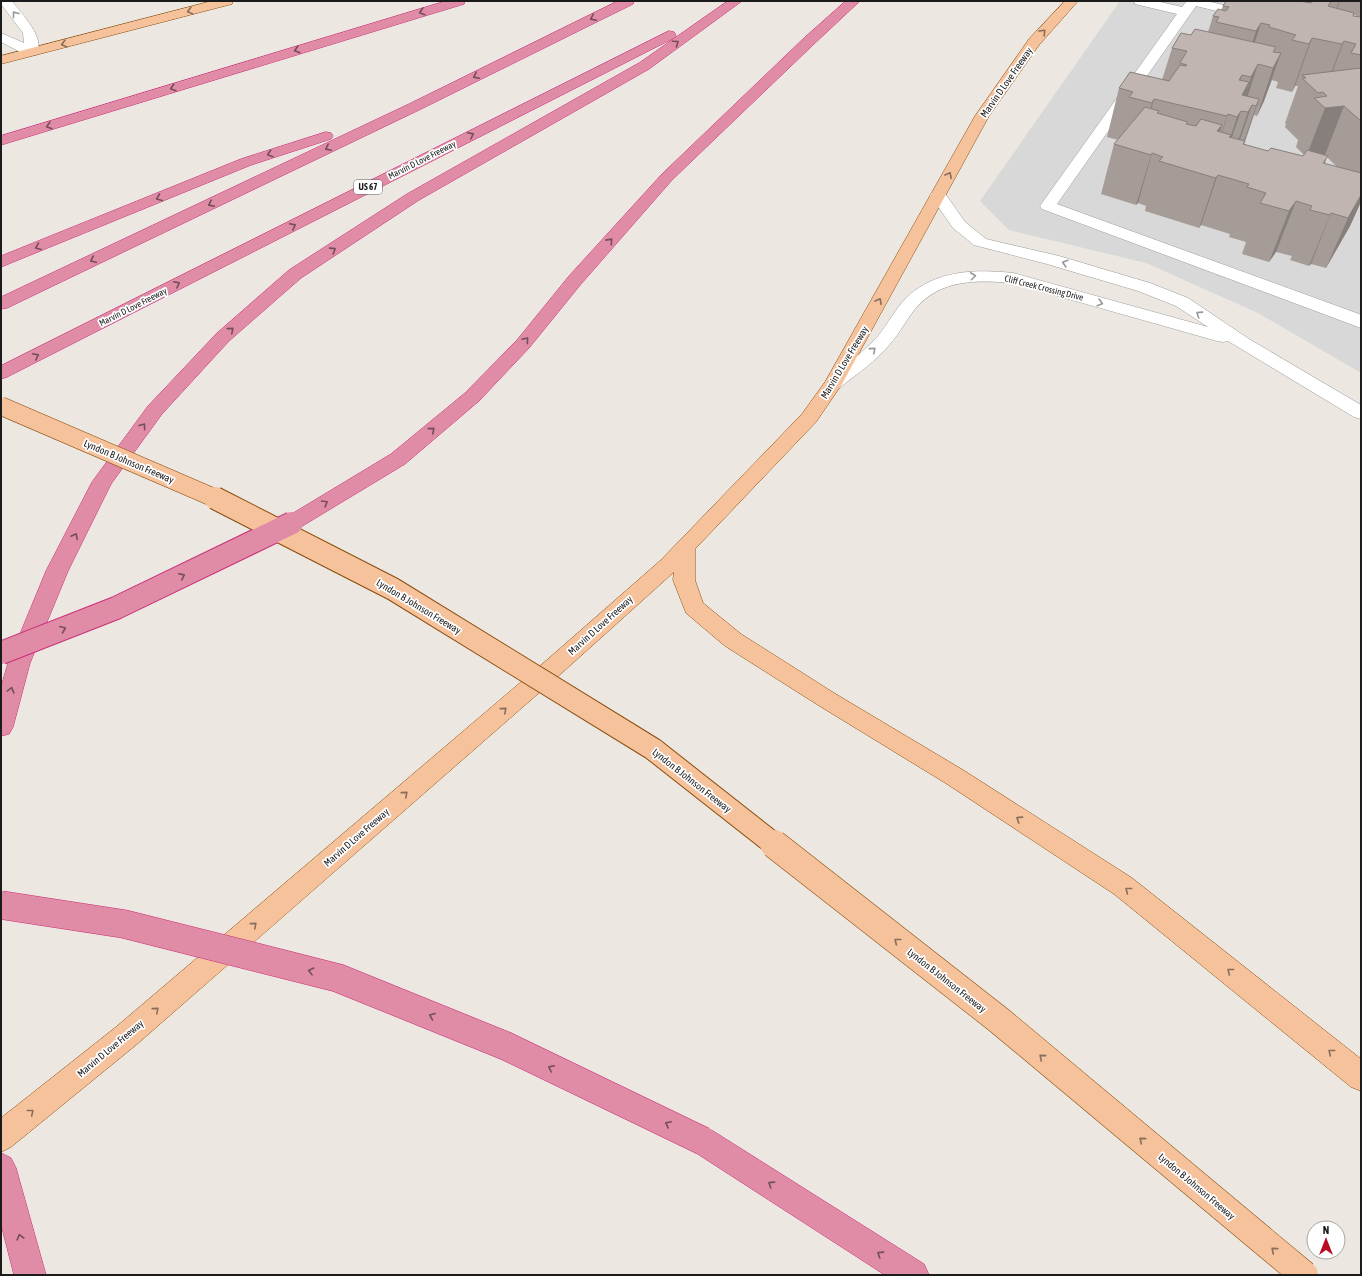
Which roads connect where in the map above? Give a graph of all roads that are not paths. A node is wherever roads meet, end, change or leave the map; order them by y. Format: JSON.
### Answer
{"nodes":[{"id":1,"x":5,"y":1,"type":"edge"},
{"id":2,"x":227,"y":1,"type":"edge"},
{"id":3,"x":459,"y":1,"type":"edge"},
{"id":4,"x":628,"y":1,"type":"edge"},
{"id":5,"x":736,"y":1,"type":"edge"},
{"id":6,"x":854,"y":1,"type":"edge"},
{"id":7,"x":1072,"y":1,"type":"edge"},
{"id":8,"x":1140,"y":1,"type":"edge"},
{"id":9,"x":1190,"y":5,"type":"edge"},
{"id":10,"x":1261,"y":18,"type":"edge"},
{"id":11,"x":1,"y":37,"type":"edge"},
{"id":12,"x":31,"y":52,"type":"junction"},
{"id":13,"x":1,"y":60,"type":"edge"},
{"id":14,"x":414,"y":107,"type":"junction"},
{"id":15,"x":1,"y":141,"type":"edge"},
{"id":16,"x":938,"y":195,"type":"junction"},
{"id":17,"x":1,"y":262,"type":"edge"},
{"id":18,"x":1,"y":304,"type":"edge"},
{"id":19,"x":1361,"y":323,"type":"edge"},
{"id":20,"x":1243,"y":343,"type":"junction"},
{"id":21,"x":1,"y":373,"type":"edge"},
{"id":22,"x":833,"y":384,"type":"junction"},
{"id":23,"x":1,"y":406,"type":"edge"},
{"id":24,"x":1361,"y":413,"type":"edge"},
{"id":25,"x":685,"y":547,"type":"junction"},
{"id":26,"x":1,"y":654,"type":"edge"},
{"id":27,"x":1,"y":727,"type":"edge"},
{"id":28,"x":1,"y":905,"type":"edge"},
{"id":29,"x":1361,"y":1077,"type":"edge"},
{"id":30,"x":1,"y":1137,"type":"edge"},
{"id":31,"x":1,"y":1168,"type":"edge"},
{"id":32,"x":30,"y":1275,"type":"edge"},
{"id":33,"x":913,"y":1275,"type":"edge"},
{"id":34,"x":1304,"y":1275,"type":"edge"}],
"edges":[{"from":12,"to":1,"type":"street","one_way":true},
{"from":2,"to":12,"type":"main road","one_way":true},
{"from":3,"to":15,"type":"highway","one_way":true},
{"from":4,"to":14,"type":"highway","one_way":true},
{"from":21,"to":5,"type":"highway","name":"Marvin D Love Freeway","number":"US 67","one_way":true},
{"from":27,"to":5,"type":"highway","one_way":true},
{"from":26,"to":6,"type":"highway","one_way":true,"bridge":true},
{"from":16,"to":7,"type":"main road","name":"Marvin D Love Freeway","one_way":true},
{"from":8,"to":9,"type":"street"},
{"from":9,"to":10,"type":"street"},
{"from":9,"to":19,"type":"street"},
{"from":11,"to":12,"type":"street"},
{"from":12,"to":13,"type":"main road"},
{"from":14,"to":17,"type":"highway","one_way":true},
{"from":14,"to":18,"type":"highway","one_way":true},
{"from":20,"to":16,"type":"street","name":"Cliff Creek Crossing Drive","one_way":true},
{"from":22,"to":16,"type":"main road","name":"Marvin D Love Freeway","one_way":true},
{"from":22,"to":20,"type":"street","name":"Cliff Creek Crossing Drive","one_way":true},
{"from":20,"to":24,"type":"street","name":"Cliff Creek Crossing Drive"},
{"from":22,"to":25,"type":"main road","name":"Marvin D Love Freeway"},
{"from":34,"to":23,"type":"main road","name":"Lyndon B Johnson Freeway","one_way":true,"bridge":true},
{"from":29,"to":25,"type":"main road","one_way":true},
{"from":30,"to":25,"type":"main road","name":"Marvin D Love Freeway","one_way":true},
{"from":33,"to":28,"type":"highway","one_way":true,"bridge":true},
{"from":32,"to":31,"type":"highway","one_way":true}]}
